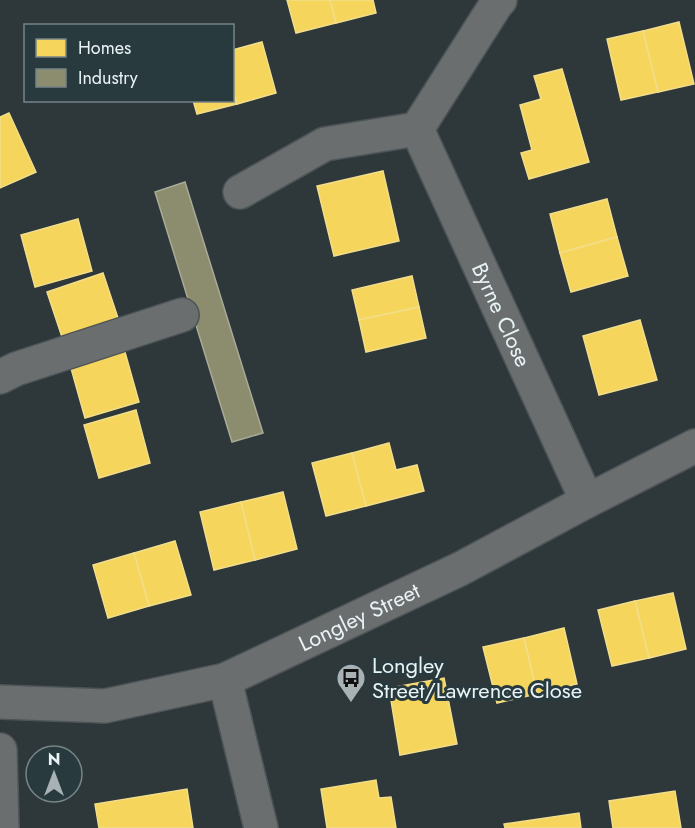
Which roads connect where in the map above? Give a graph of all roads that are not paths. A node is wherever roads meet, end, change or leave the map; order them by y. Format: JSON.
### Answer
{"nodes":[{"id":1,"x":500,"y":0,"type":"edge"},
{"id":2,"x":417,"y":129,"type":"junction"},
{"id":3,"x":240,"y":192,"type":"dead end"},
{"id":4,"x":182,"y":315,"type":"dead end"},
{"id":5,"x":0,"y":377,"type":"edge"},
{"id":6,"x":695,"y":447,"type":"edge"},
{"id":7,"x":587,"y":501,"type":"junction"},
{"id":8,"x":225,"y":680,"type":"junction"},
{"id":9,"x":0,"y":702,"type":"edge"},
{"id":10,"x":0,"y":750,"type":"edge"},
{"id":11,"x":2,"y":828,"type":"edge"},
{"id":12,"x":261,"y":828,"type":"edge"}],
"edges":[{"from":1,"to":2,"type":"street"},
{"from":2,"to":3,"type":"street"},
{"from":2,"to":7,"type":"street","name":"Byrne Close"},
{"from":4,"to":5,"type":"street"},
{"from":6,"to":7,"type":"street","name":"Longley Street"},
{"from":7,"to":8,"type":"street","name":"Longley Street"},
{"from":8,"to":9,"type":"street","name":"Longley Street"},
{"from":8,"to":12,"type":"street"},
{"from":10,"to":11,"type":"street"}]}
